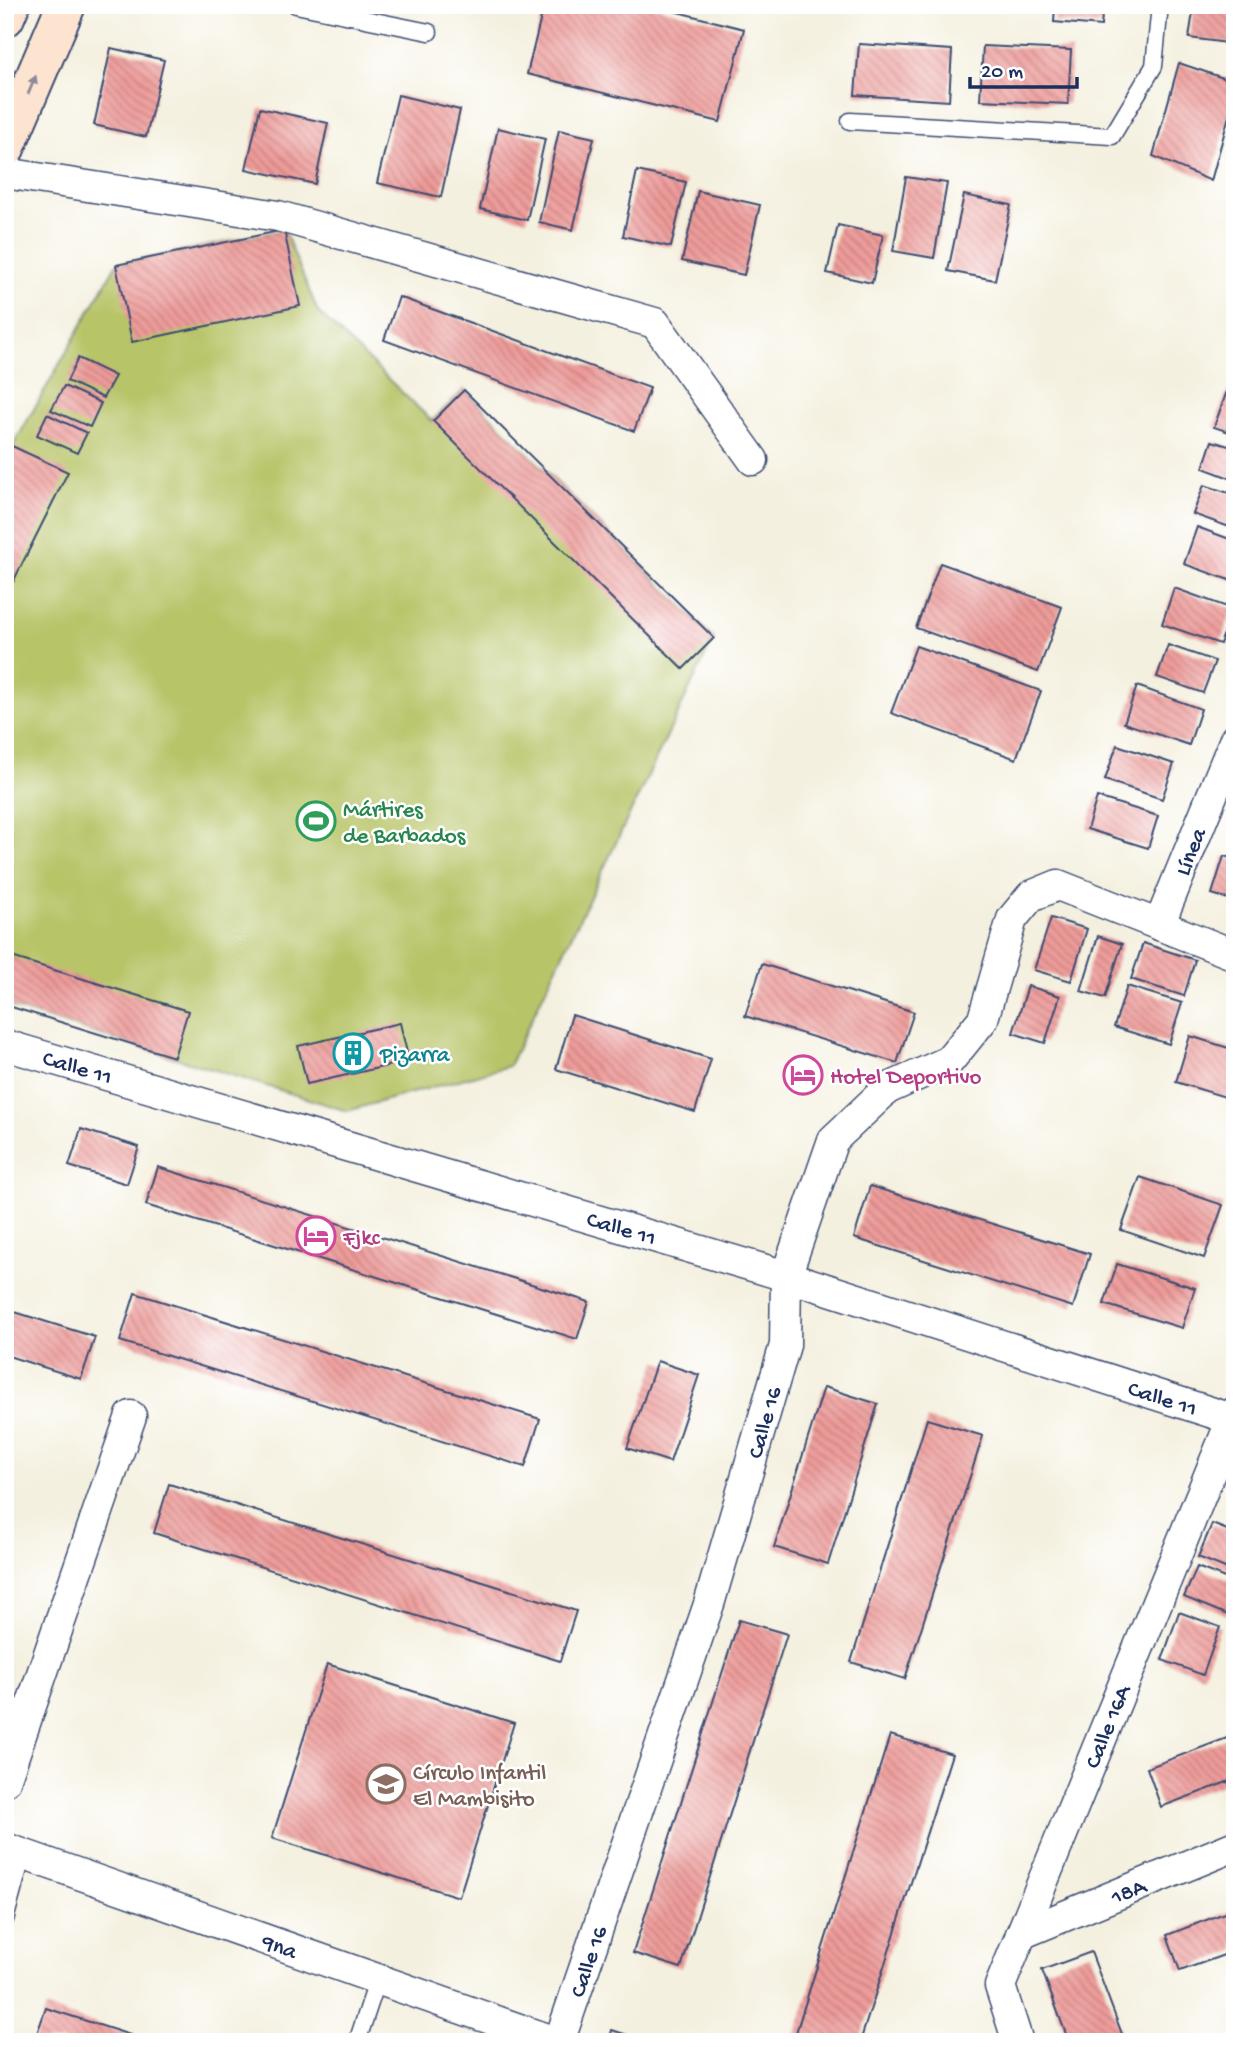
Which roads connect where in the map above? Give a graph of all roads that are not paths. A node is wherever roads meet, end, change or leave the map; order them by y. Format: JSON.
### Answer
{"nodes":[{"id":1,"x":10,"y":5,"type":"edge"},
{"id":2,"x":66,"y":5,"type":"edge"},
{"id":3,"x":296,"y":5,"type":"edge"},
{"id":4,"x":1160,"y":5,"type":"edge"},
{"id":5,"x":5,"y":17,"type":"edge"},
{"id":6,"x":429,"y":32,"type":"dead end"},
{"id":7,"x":850,"y":121,"type":"dead end"},
{"id":8,"x":5,"y":148,"type":"edge"},
{"id":9,"x":5,"y":173,"type":"edge"},
{"id":10,"x":753,"y":460,"type":"dead end"},
{"id":11,"x":1235,"y":738,"type":"edge"},
{"id":12,"x":1159,"y":925,"type":"junction"},
{"id":13,"x":1235,"y":955,"type":"edge"},
{"id":14,"x":5,"y":1045,"type":"edge"},
{"id":15,"x":786,"y":1276,"type":"junction"},
{"id":16,"x":131,"y":1416,"type":"dead end"},
{"id":17,"x":1234,"y":1417,"type":"edge"},
{"id":18,"x":5,"y":1781,"type":"edge"},
{"id":19,"x":1235,"y":1846,"type":"edge"},
{"id":20,"x":14,"y":1851,"type":"edge"},
{"id":21,"x":5,"y":1920,"type":"edge"},
{"id":22,"x":1021,"y":1934,"type":"junction"},
{"id":23,"x":378,"y":1979,"type":"junction"},
{"id":24,"x":357,"y":2042,"type":"edge"},
{"id":25,"x":557,"y":2042,"type":"edge"},
{"id":26,"x":1018,"y":2042,"type":"edge"}],
"edges":[{"from":1,"to":5,"type":"main road"},
{"from":8,"to":2,"type":"main road","one_way":true},
{"from":3,"to":6,"type":"lane"},
{"from":4,"to":7,"type":"lane"},
{"from":9,"to":10,"type":"street"},
{"from":11,"to":12,"type":"street","name":"Línea"},
{"from":12,"to":13,"type":"street"},
{"from":12,"to":15,"type":"street","name":"Calle 16"},
{"from":14,"to":15,"type":"street","name":"Calle 11"},
{"from":15,"to":17,"type":"street","name":"Calle 11"},
{"from":15,"to":25,"type":"street","name":"Calle 16"},
{"from":16,"to":18,"type":"street"},
{"from":17,"to":22,"type":"street","name":"Calle 16A"},
{"from":19,"to":22,"type":"street","name":"18A"},
{"from":20,"to":21,"type":"lane"},
{"from":20,"to":23,"type":"street","name":"9na"},
{"from":22,"to":26,"type":"street","name":"Calle 16A"},
{"from":23,"to":24,"type":"lane"},
{"from":23,"to":25,"type":"street","name":"9na"}]}
